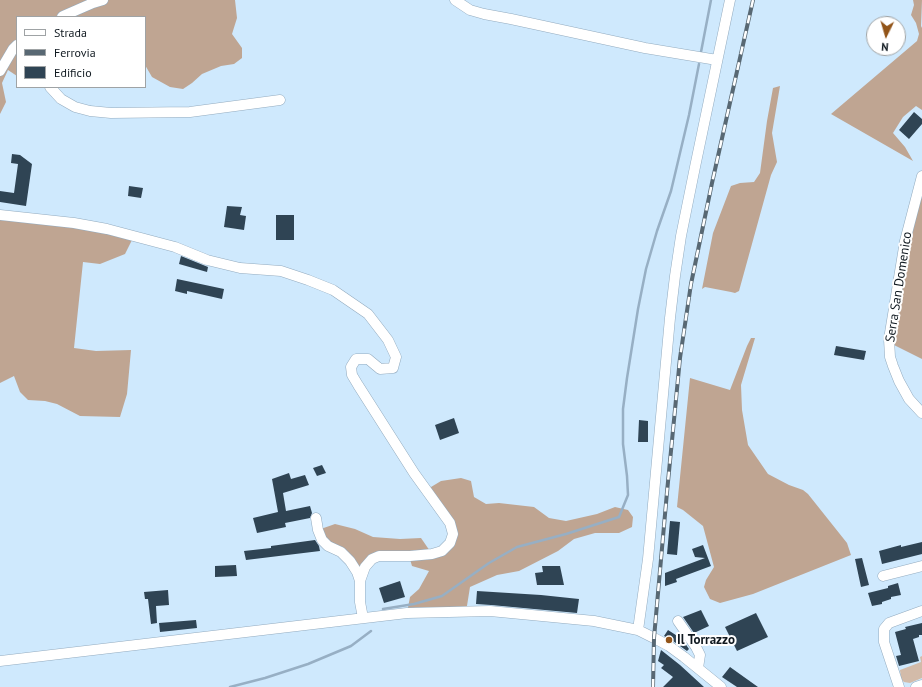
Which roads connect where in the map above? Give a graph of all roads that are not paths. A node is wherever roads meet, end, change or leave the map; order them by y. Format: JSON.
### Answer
{"nodes":[{"id":1,"x":103,"y":0,"type":"edge"},
{"id":2,"x":455,"y":0,"type":"edge"},
{"id":3,"x":730,"y":0,"type":"edge"},
{"id":4,"x":64,"y":16,"type":"edge"},
{"id":5,"x":16,"y":46,"type":"edge"},
{"id":6,"x":717,"y":60,"type":"junction"},
{"id":7,"x":0,"y":71,"type":"edge"},
{"id":8,"x":51,"y":88,"type":"edge"},
{"id":9,"x":280,"y":100,"type":"dead end"},
{"id":10,"x":922,"y":176,"type":"edge"},
{"id":11,"x":0,"y":215,"type":"edge"},
{"id":12,"x":922,"y":413,"type":"edge"},
{"id":13,"x":316,"y":518,"type":"dead end"},
{"id":14,"x":922,"y":566,"type":"edge"},
{"id":15,"x":883,"y":576,"type":"dead end"},
{"id":16,"x":360,"y":581,"type":"junction"},
{"id":17,"x":922,"y":611,"type":"edge"},
{"id":18,"x":363,"y":618,"type":"junction"},
{"id":19,"x":678,"y":621,"type":"dead end"},
{"id":20,"x":638,"y":630,"type":"junction"},
{"id":21,"x":0,"y":660,"type":"edge"},
{"id":22,"x":698,"y":668,"type":"junction"},
{"id":23,"x":922,"y":685,"type":"edge"},
{"id":24,"x":722,"y":687,"type":"edge"},
{"id":25,"x":899,"y":687,"type":"edge"},
{"id":26,"x":916,"y":687,"type":"edge"}],
"edges":[{"from":1,"to":4,"type":"street"},
{"from":2,"to":6,"type":"street"},
{"from":3,"to":6,"type":"street"},
{"from":5,"to":7,"type":"street"},
{"from":6,"to":20,"type":"street"},
{"from":8,"to":9,"type":"street"},
{"from":10,"to":12,"type":"street","name":"Serra San Domenico"},
{"from":11,"to":16,"type":"street"},
{"from":13,"to":16,"type":"street"},
{"from":14,"to":15,"type":"street"},
{"from":16,"to":18,"type":"street"},
{"from":17,"to":25,"type":"street"},
{"from":18,"to":20,"type":"street"},
{"from":18,"to":21,"type":"street"},
{"from":19,"to":22,"type":"street"},
{"from":20,"to":22,"type":"street"},
{"from":22,"to":24,"type":"street"},
{"from":23,"to":26,"type":"street"}]}
